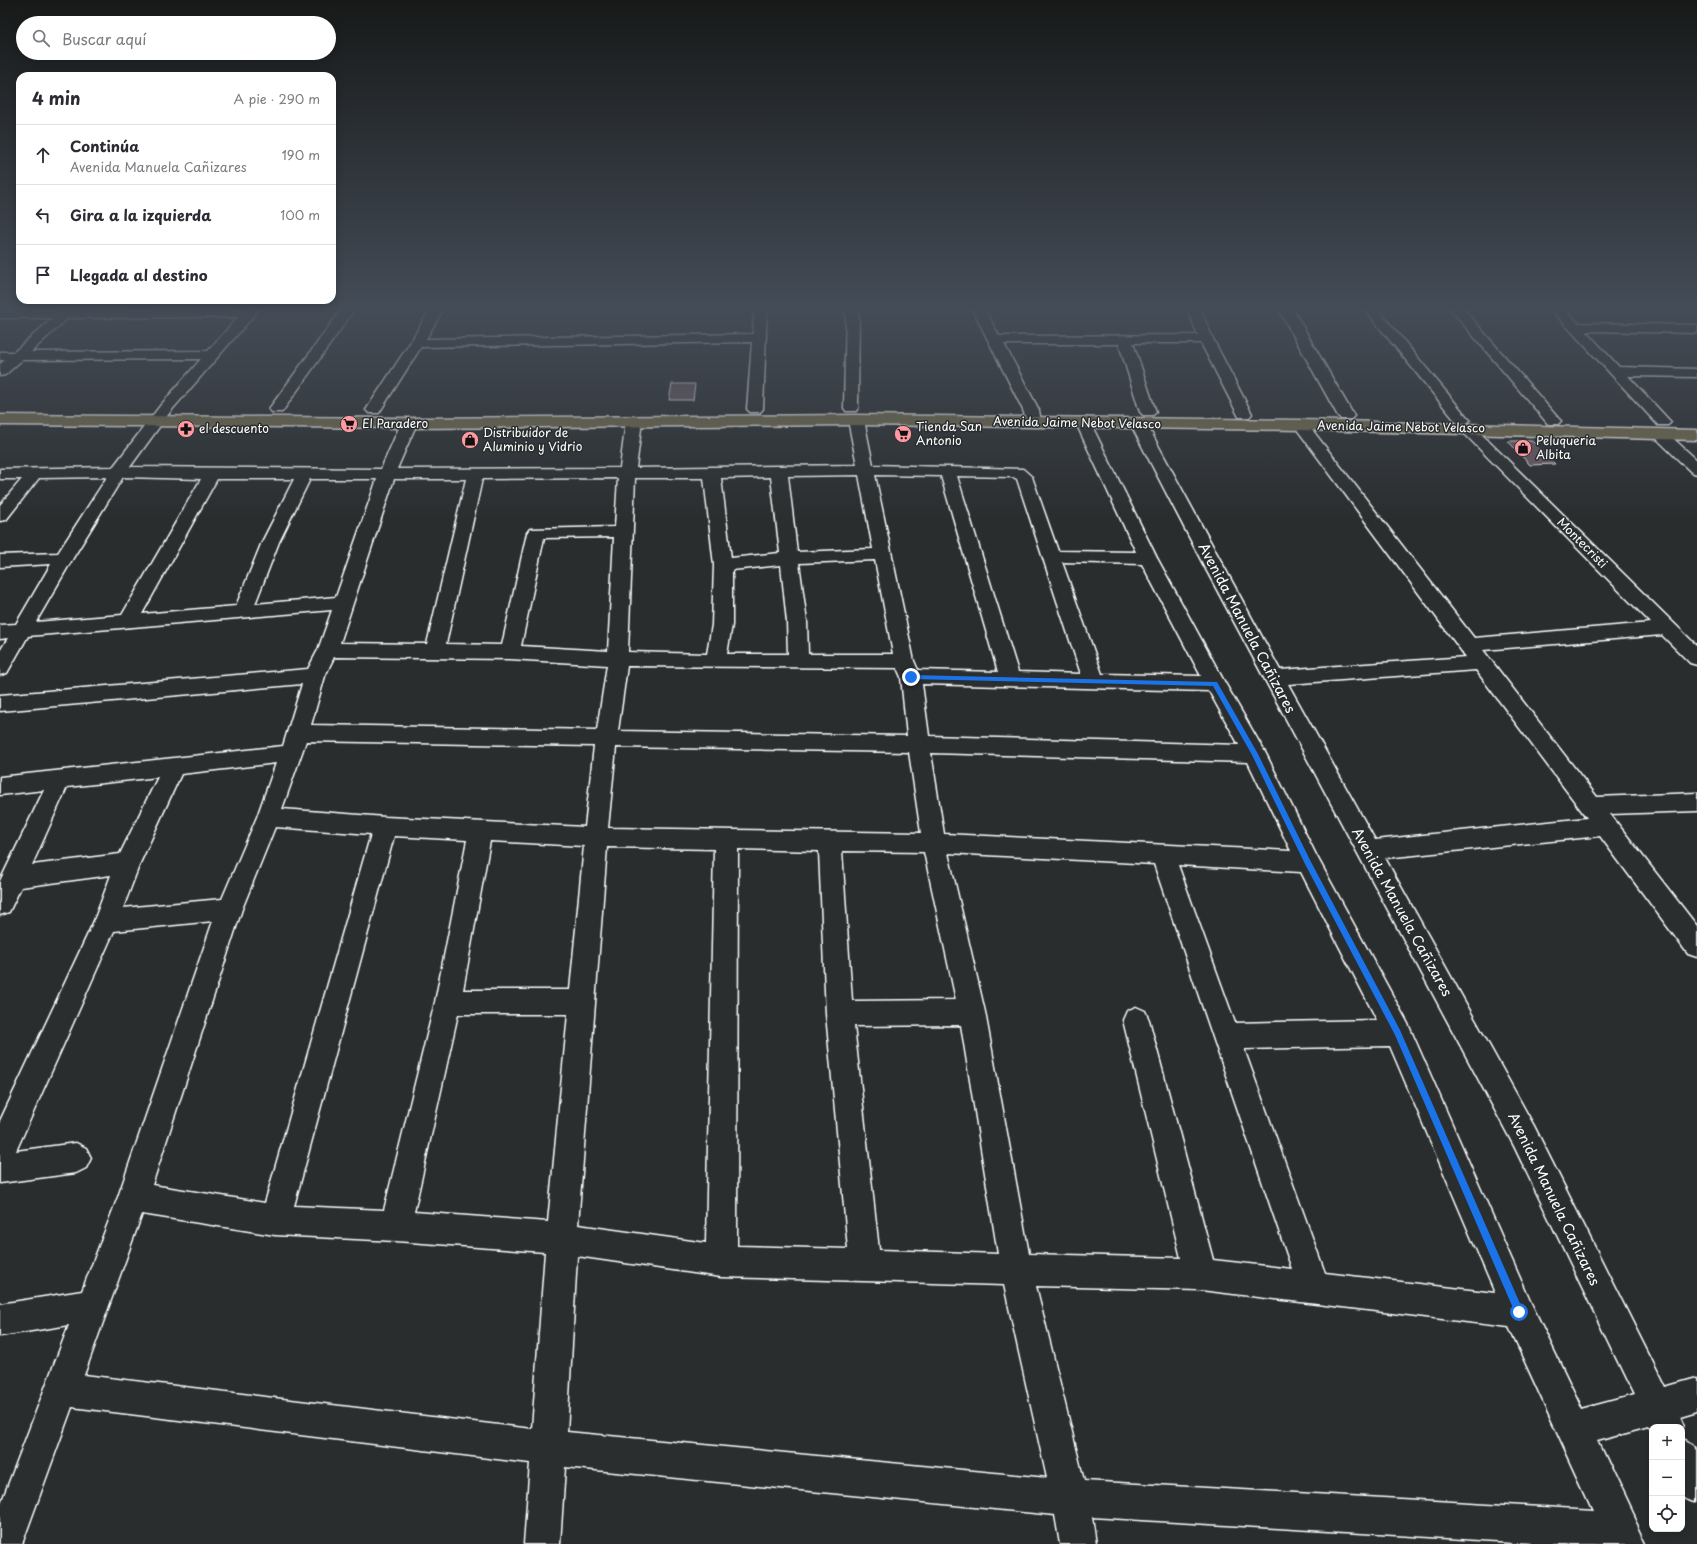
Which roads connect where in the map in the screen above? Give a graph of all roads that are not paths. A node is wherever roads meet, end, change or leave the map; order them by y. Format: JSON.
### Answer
{"nodes":[{"id":1,"x":192,"y":378,"type":"edge"},
{"id":2,"x":299,"y":378,"type":"edge"},
{"id":3,"x":395,"y":378,"type":"edge"},
{"id":4,"x":756,"y":378,"type":"edge"},
{"id":5,"x":853,"y":378,"type":"edge"},
{"id":6,"x":1013,"y":378,"type":"edge"},
{"id":7,"x":1127,"y":378,"type":"edge"},
{"id":8,"x":1226,"y":378,"type":"edge"},
{"id":9,"x":1325,"y":378,"type":"edge"},
{"id":10,"x":1427,"y":378,"type":"edge"},
{"id":11,"x":1517,"y":378,"type":"edge"},
{"id":12,"x":1623,"y":378,"type":"edge"},
{"id":13,"x":0,"y":409,"type":"edge"},
{"id":14,"x":277,"y":409,"type":"junction"},
{"id":15,"x":755,"y":409,"type":"junction"},
{"id":16,"x":374,"y":410,"type":"junction"},
{"id":17,"x":854,"y":414,"type":"junction"},
{"id":18,"x":1244,"y":414,"type":"junction"},
{"id":19,"x":161,"y":415,"type":"junction"},
{"id":20,"x":1032,"y":416,"type":"junction"},
{"id":21,"x":1346,"y":416,"type":"junction"},
{"id":22,"x":1130,"y":418,"type":"junction"},
{"id":23,"x":0,"y":420,"type":"edge"},
{"id":24,"x":1554,"y":420,"type":"junction"},
{"id":25,"x":634,"y":421,"type":"junction"},
{"id":26,"x":409,"y":423,"type":"junction"},
{"id":27,"x":1084,"y":423,"type":"junction"},
{"id":28,"x":1697,"y":423,"type":"edge"},
{"id":29,"x":1464,"y":424,"type":"junction"},
{"id":30,"x":1301,"y":425,"type":"junction"},
{"id":31,"x":1662,"y":428,"type":"junction"},
{"id":32,"x":1697,"y":435,"type":"edge"},
{"id":33,"x":1697,"y":469,"type":"edge"},
{"id":34,"x":867,"y":470,"type":"junction"},
{"id":35,"x":118,"y":472,"type":"junction"},
{"id":36,"x":779,"y":472,"type":"junction"},
{"id":37,"x":948,"y":472,"type":"junction"},
{"id":38,"x":35,"y":473,"type":"junction"},
{"id":39,"x":627,"y":473,"type":"junction"},
{"id":40,"x":712,"y":473,"type":"junction"},
{"id":41,"x":0,"y":474,"type":"edge"},
{"id":42,"x":212,"y":474,"type":"junction"},
{"id":43,"x":305,"y":474,"type":"junction"},
{"id":44,"x":387,"y":474,"type":"junction"},
{"id":45,"x":475,"y":474,"type":"junction"},
{"id":46,"x":0,"y":516,"type":"edge"},
{"id":47,"x":623,"y":532,"type":"junction"},
{"id":48,"x":883,"y":554,"type":"junction"},
{"id":49,"x":1050,"y":556,"type":"junction"},
{"id":50,"x":64,"y":558,"type":"junction"},
{"id":51,"x":790,"y":558,"type":"junction"},
{"id":52,"x":1148,"y":558,"type":"junction"},
{"id":53,"x":0,"y":561,"type":"edge"},
{"id":54,"x":723,"y":565,"type":"junction"},
{"id":55,"x":344,"y":603,"type":"junction"},
{"id":56,"x":244,"y":612,"type":"junction"},
{"id":57,"x":128,"y":622,"type":"junction"},
{"id":58,"x":1668,"y":628,"type":"junction"},
{"id":59,"x":22,"y":631,"type":"junction"},
{"id":60,"x":0,"y":632,"type":"edge"},
{"id":61,"x":1468,"y":646,"type":"junction"},
{"id":62,"x":328,"y":650,"type":"junction"},
{"id":63,"x":435,"y":652,"type":"junction"},
{"id":64,"x":510,"y":652,"type":"junction"},
{"id":65,"x":1697,"y":658,"type":"edge"},
{"id":66,"x":618,"y":659,"type":"junction"},
{"id":67,"x":716,"y":661,"type":"junction"},
{"id":68,"x":798,"y":661,"type":"junction"},
{"id":69,"x":1482,"y":663,"type":"junction"},
{"id":70,"x":0,"y":668,"type":"edge"},
{"id":71,"x":908,"y":669,"type":"junction"},
{"id":72,"x":315,"y":676,"type":"junction"},
{"id":73,"x":1010,"y":678,"type":"junction"},
{"id":74,"x":1274,"y":678,"type":"junction"},
{"id":75,"x":1094,"y":681,"type":"junction"},
{"id":76,"x":1215,"y":684,"type":"junction"},
{"id":77,"x":0,"y":703,"type":"edge"},
{"id":78,"x":606,"y":738,"type":"junction"},
{"id":79,"x":295,"y":743,"type":"junction"},
{"id":80,"x":919,"y":744,"type":"junction"},
{"id":81,"x":1255,"y":754,"type":"junction"},
{"id":82,"x":174,"y":766,"type":"junction"},
{"id":83,"x":60,"y":780,"type":"junction"},
{"id":84,"x":0,"y":786,"type":"edge"},
{"id":85,"x":1697,"y":802,"type":"edge"},
{"id":86,"x":1591,"y":806,"type":"junction"},
{"id":87,"x":268,"y":817,"type":"junction"},
{"id":88,"x":385,"y":826,"type":"junction"},
{"id":89,"x":1606,"y":826,"type":"junction"},
{"id":90,"x":480,"y":831,"type":"junction"},
{"id":91,"x":596,"y":837,"type":"junction"},
{"id":92,"x":726,"y":840,"type":"junction"},
{"id":93,"x":830,"y":841,"type":"junction"},
{"id":94,"x":934,"y":843,"type":"junction"},
{"id":95,"x":1368,"y":850,"type":"junction"},
{"id":96,"x":1163,"y":856,"type":"junction"},
{"id":97,"x":1308,"y":862,"type":"junction"},
{"id":98,"x":128,"y":863,"type":"junction"},
{"id":99,"x":14,"y":878,"type":"junction"},
{"id":100,"x":0,"y":904,"type":"edge"},
{"id":101,"x":230,"y":909,"type":"junction"},
{"id":102,"x":106,"y":921,"type":"junction"},
{"id":103,"x":1697,"y":946,"type":"edge"},
{"id":104,"x":448,"y":1002,"type":"junction"},
{"id":105,"x":583,"y":1002,"type":"junction"},
{"id":106,"x":972,"y":1012,"type":"junction"},
{"id":107,"x":839,"y":1014,"type":"junction"},
{"id":108,"x":1136,"y":1020,"type":"dead end"},
{"id":109,"x":1398,"y":1033,"type":"junction"},
{"id":110,"x":1226,"y":1036,"type":"junction"},
{"id":111,"x":0,"y":1153,"type":"edge"},
{"id":112,"x":76,"y":1158,"type":"dead end"},
{"id":113,"x":0,"y":1168,"type":"edge"},
{"id":114,"x":133,"y":1197,"type":"junction"},
{"id":115,"x":275,"y":1220,"type":"junction"},
{"id":116,"x":396,"y":1226,"type":"junction"},
{"id":117,"x":562,"y":1238,"type":"junction"},
{"id":118,"x":721,"y":1261,"type":"junction"},
{"id":119,"x":865,"y":1265,"type":"junction"},
{"id":120,"x":1016,"y":1270,"type":"junction"},
{"id":121,"x":1201,"y":1274,"type":"junction"},
{"id":122,"x":1314,"y":1287,"type":"junction"},
{"id":123,"x":93,"y":1305,"type":"junction"},
{"id":124,"x":1519,"y":1312,"type":"junction"},
{"id":125,"x":0,"y":1320,"type":"edge"},
{"id":126,"x":63,"y":1389,"type":"junction"},
{"id":127,"x":1697,"y":1395,"type":"edge"},
{"id":128,"x":1661,"y":1417,"type":"edge"},
{"id":129,"x":1573,"y":1429,"type":"junction"},
{"id":130,"x":547,"y":1448,"type":"junction"},
{"id":131,"x":1684,"y":1460,"type":"edge"},
{"id":132,"x":1697,"y":1483,"type":"edge"},
{"id":133,"x":1070,"y":1498,"type":"junction"},
{"id":134,"x":1625,"y":1537,"type":"edge"},
{"id":135,"x":4,"y":1544,"type":"edge"},
{"id":136,"x":542,"y":1544,"type":"edge"},
{"id":137,"x":1078,"y":1544,"type":"edge"}],
"edges":[{"from":1,"to":19,"type":"street"},
{"from":2,"to":14,"type":"street"},
{"from":3,"to":16,"type":"street"},
{"from":4,"to":15,"type":"street"},
{"from":5,"to":17,"type":"street"},
{"from":6,"to":20,"type":"street"},
{"from":7,"to":22,"type":"street","name":"Avenida Manuela Cañizares"},
{"from":8,"to":18,"type":"street"},
{"from":9,"to":21,"type":"street"},
{"from":10,"to":29,"type":"street","name":"Montecristi"},
{"from":11,"to":24,"type":"street"},
{"from":12,"to":31,"type":"street"},
{"from":13,"to":19,"type":"main road","name":"Avenida Jaime Nebot Velasco"},
{"from":14,"to":16,"type":"main road","name":"Avenida Jaime Nebot Velasco"},
{"from":14,"to":19,"type":"main road","name":"Avenida Jaime Nebot Velasco"},
{"from":15,"to":16,"type":"main road","name":"Avenida Jaime Nebot Velasco"},
{"from":15,"to":17,"type":"main road","name":"Avenida Jaime Nebot Velasco"},
{"from":17,"to":20,"type":"main road","name":"Avenida Jaime Nebot Velasco"},
{"from":17,"to":25,"type":"main road","name":"Avenida Jaime Nebot Velasco"},
{"from":17,"to":34,"type":"street"},
{"from":18,"to":21,"type":"main road","name":"Avenida Jaime Nebot Velasco"},
{"from":18,"to":22,"type":"main road","name":"Avenida Jaime Nebot Velasco"},
{"from":19,"to":23,"type":"main road","name":"Avenida Jaime Nebot Velasco"},
{"from":19,"to":26,"type":"main road","name":"Avenida Jaime Nebot Velasco"},
{"from":19,"to":35,"type":"street"},
{"from":20,"to":22,"type":"main road","name":"Avenida Jaime Nebot Velasco"},
{"from":20,"to":27,"type":"main road","name":"Avenida Jaime Nebot Velasco"},
{"from":21,"to":29,"type":"main road","name":"Avenida Jaime Nebot Velasco"},
{"from":22,"to":27,"type":"main road","name":"Avenida Jaime Nebot Velasco"},
{"from":22,"to":30,"type":"main road","name":"Avenida Jaime Nebot Velasco"},
{"from":22,"to":74,"type":"street","name":"Avenida Manuela Cañizares"},
{"from":24,"to":29,"type":"main road","name":"Avenida Jaime Nebot Velasco"},
{"from":24,"to":31,"type":"main road","name":"Avenida Jaime Nebot Velasco"},
{"from":25,"to":26,"type":"main road","name":"Avenida Jaime Nebot Velasco"},
{"from":25,"to":39,"type":"street"},
{"from":26,"to":44,"type":"street"},
{"from":27,"to":52,"type":"street"},
{"from":28,"to":31,"type":"main road","name":"Avenida Jaime Nebot Velasco"},
{"from":29,"to":30,"type":"main road","name":"Avenida Jaime Nebot Velasco"},
{"from":29,"to":31,"type":"main road","name":"Avenida Jaime Nebot Velasco"},
{"from":29,"to":58,"type":"street","name":"Montecristi"},
{"from":30,"to":61,"type":"street"},
{"from":31,"to":32,"type":"main road","name":"Avenida Jaime Nebot Velasco"},
{"from":31,"to":33,"type":"street"},
{"from":34,"to":36,"type":"street"},
{"from":34,"to":37,"type":"street"},
{"from":34,"to":48,"type":"street"},
{"from":35,"to":38,"type":"street"},
{"from":35,"to":42,"type":"street"},
{"from":35,"to":50,"type":"street"},
{"from":36,"to":40,"type":"street"},
{"from":36,"to":51,"type":"street"},
{"from":37,"to":49,"type":"street"},
{"from":37,"to":73,"type":"street"},
{"from":38,"to":41,"type":"street"},
{"from":38,"to":46,"type":"street"},
{"from":39,"to":40,"type":"street"},
{"from":39,"to":45,"type":"street"},
{"from":39,"to":47,"type":"street"},
{"from":40,"to":54,"type":"street"},
{"from":42,"to":43,"type":"street"},
{"from":42,"to":57,"type":"street"},
{"from":43,"to":44,"type":"street"},
{"from":43,"to":56,"type":"street"},
{"from":44,"to":45,"type":"street"},
{"from":44,"to":55,"type":"street"},
{"from":45,"to":63,"type":"street"},
{"from":47,"to":64,"type":"street"},
{"from":47,"to":66,"type":"street"},
{"from":48,"to":51,"type":"street"},
{"from":48,"to":71,"type":"street"},
{"from":49,"to":52,"type":"street"},
{"from":49,"to":75,"type":"street"},
{"from":50,"to":53,"type":"street"},
{"from":50,"to":59,"type":"street"},
{"from":51,"to":54,"type":"street"},
{"from":51,"to":68,"type":"street"},
{"from":52,"to":76,"type":"street"},
{"from":54,"to":67,"type":"street"},
{"from":55,"to":56,"type":"street"},
{"from":55,"to":62,"type":"street"},
{"from":56,"to":57,"type":"street"},
{"from":57,"to":59,"type":"street"},
{"from":58,"to":61,"type":"street"},
{"from":58,"to":65,"type":"street","name":"Montecristi"},
{"from":59,"to":60,"type":"street"},
{"from":59,"to":70,"type":"street"},
{"from":61,"to":69,"type":"street"},
{"from":62,"to":63,"type":"street"},
{"from":62,"to":72,"type":"street"},
{"from":63,"to":64,"type":"street"},
{"from":64,"to":66,"type":"street"},
{"from":66,"to":67,"type":"street"},
{"from":66,"to":78,"type":"street"},
{"from":67,"to":68,"type":"street"},
{"from":68,"to":71,"type":"street"},
{"from":69,"to":74,"type":"street"},
{"from":69,"to":86,"type":"street"},
{"from":71,"to":73,"type":"street"},
{"from":71,"to":80,"type":"street"},
{"from":72,"to":77,"type":"street"},
{"from":72,"to":79,"type":"street"},
{"from":73,"to":75,"type":"street"},
{"from":74,"to":95,"type":"street","name":"Avenida Manuela Cañizares"},
{"from":75,"to":76,"type":"street"},
{"from":76,"to":81,"type":"street"},
{"from":78,"to":79,"type":"street"},
{"from":78,"to":80,"type":"street"},
{"from":78,"to":91,"type":"street"},
{"from":79,"to":82,"type":"street"},
{"from":79,"to":87,"type":"street"},
{"from":80,"to":81,"type":"street"},
{"from":80,"to":94,"type":"street"},
{"from":81,"to":97,"type":"street"},
{"from":82,"to":83,"type":"street"},
{"from":82,"to":98,"type":"street"},
{"from":83,"to":84,"type":"street"},
{"from":83,"to":99,"type":"street"},
{"from":85,"to":86,"type":"street"},
{"from":86,"to":89,"type":"street"},
{"from":87,"to":88,"type":"street"},
{"from":87,"to":101,"type":"street"},
{"from":88,"to":90,"type":"street"},
{"from":88,"to":115,"type":"street"},
{"from":89,"to":95,"type":"street"},
{"from":89,"to":103,"type":"street"},
{"from":90,"to":91,"type":"street"},
{"from":90,"to":104,"type":"street"},
{"from":91,"to":92,"type":"street"},
{"from":91,"to":105,"type":"street"},
{"from":92,"to":93,"type":"street"},
{"from":92,"to":118,"type":"street"},
{"from":93,"to":94,"type":"street"},
{"from":93,"to":107,"type":"street"},
{"from":94,"to":96,"type":"street"},
{"from":94,"to":106,"type":"street"},
{"from":95,"to":128,"type":"street","name":"Avenida Manuela Cañizares"},
{"from":96,"to":97,"type":"street"},
{"from":96,"to":110,"type":"street"},
{"from":97,"to":109,"type":"street"},
{"from":98,"to":99,"type":"street"},
{"from":98,"to":102,"type":"street"},
{"from":99,"to":100,"type":"street"},
{"from":101,"to":102,"type":"street"},
{"from":101,"to":114,"type":"street"},
{"from":102,"to":111,"type":"street"},
{"from":104,"to":105,"type":"street"},
{"from":104,"to":116,"type":"street"},
{"from":105,"to":117,"type":"street"},
{"from":106,"to":107,"type":"street"},
{"from":106,"to":120,"type":"street"},
{"from":107,"to":119,"type":"street"},
{"from":108,"to":121,"type":"street"},
{"from":109,"to":110,"type":"street"},
{"from":109,"to":124,"type":"street"},
{"from":110,"to":122,"type":"street"},
{"from":112,"to":113,"type":"street"},
{"from":114,"to":115,"type":"street"},
{"from":114,"to":123,"type":"street"},
{"from":115,"to":116,"type":"street"},
{"from":116,"to":117,"type":"street"},
{"from":117,"to":118,"type":"street"},
{"from":117,"to":130,"type":"street"},
{"from":118,"to":119,"type":"street"},
{"from":119,"to":120,"type":"street"},
{"from":120,"to":121,"type":"street"},
{"from":120,"to":133,"type":"street"},
{"from":121,"to":122,"type":"street"},
{"from":122,"to":124,"type":"street"},
{"from":123,"to":125,"type":"street"},
{"from":123,"to":126,"type":"street"},
{"from":124,"to":129,"type":"street"},
{"from":126,"to":130,"type":"street"},
{"from":126,"to":135,"type":"street"},
{"from":127,"to":128,"type":"street"},
{"from":128,"to":129,"type":"street"},
{"from":129,"to":134,"type":"street"},
{"from":130,"to":133,"type":"street"},
{"from":130,"to":136,"type":"street"},
{"from":131,"to":132,"type":"street"},
{"from":133,"to":134,"type":"street"},
{"from":133,"to":137,"type":"street"}]}
